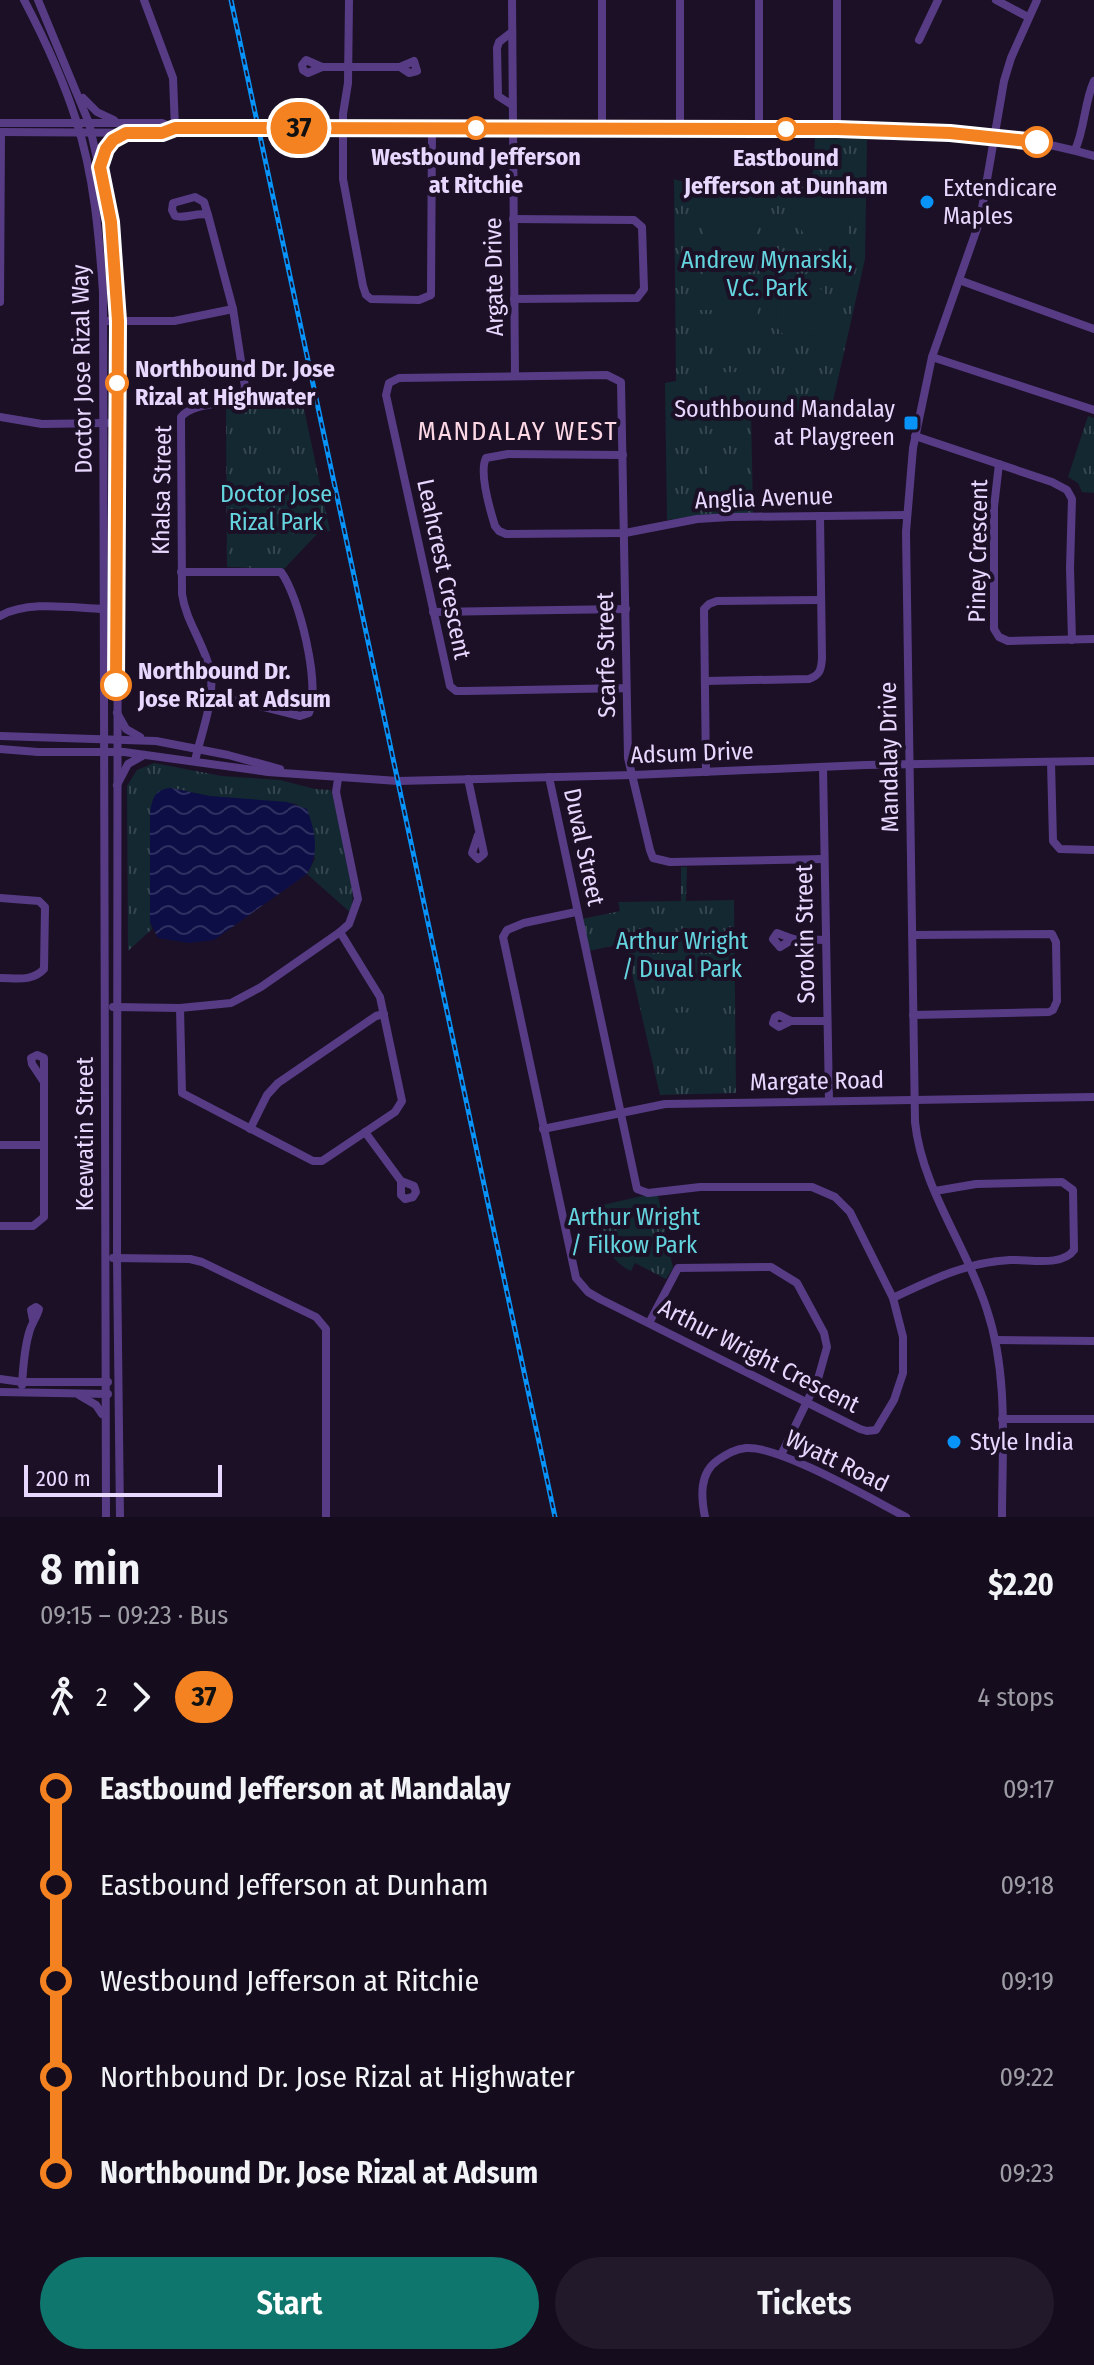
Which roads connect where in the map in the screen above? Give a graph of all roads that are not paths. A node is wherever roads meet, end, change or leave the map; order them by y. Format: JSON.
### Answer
{"nodes":[{"id":1,"x":24,"y":0,"type":"edge"},
{"id":2,"x":38,"y":0,"type":"edge"},
{"id":3,"x":144,"y":0,"type":"edge"},
{"id":4,"x":349,"y":0,"type":"edge"},
{"id":5,"x":512,"y":0,"type":"edge"},
{"id":6,"x":602,"y":0,"type":"edge"},
{"id":7,"x":680,"y":0,"type":"edge"},
{"id":8,"x":759,"y":0,"type":"edge"},
{"id":9,"x":837,"y":0,"type":"edge"},
{"id":10,"x":938,"y":0,"type":"edge"},
{"id":11,"x":996,"y":0,"type":"edge"},
{"id":12,"x":1037,"y":0,"type":"edge"},
{"id":13,"x":1028,"y":17,"type":"junction"},
{"id":14,"x":512,"y":32,"type":"junction"},
{"id":15,"x":919,"y":40,"type":"dead end"},
{"id":16,"x":348,"y":66,"type":"junction"},
{"id":17,"x":322,"y":67,"type":"dead end"},
{"id":18,"x":400,"y":67,"type":"dead end"},
{"id":19,"x":1094,"y":81,"type":"edge"},
{"id":20,"x":78,"y":93,"type":"junction"},
{"id":21,"x":512,"y":105,"type":"junction"},
{"id":22,"x":0,"y":123,"type":"edge"},
{"id":23,"x":78,"y":128,"type":"junction"},
{"id":24,"x":90,"y":128,"type":"junction"},
{"id":25,"x":126,"y":128,"type":"junction"},
{"id":26,"x":175,"y":128,"type":"junction"},
{"id":27,"x":343,"y":128,"type":"junction"},
{"id":28,"x":432,"y":128,"type":"junction"},
{"id":29,"x":512,"y":128,"type":"junction"},
{"id":30,"x":602,"y":129,"type":"junction"},
{"id":31,"x":680,"y":129,"type":"junction"},
{"id":32,"x":759,"y":129,"type":"junction"},
{"id":33,"x":837,"y":129,"type":"junction"},
{"id":34,"x":0,"y":132,"type":"edge"},
{"id":35,"x":996,"y":137,"type":"junction"},
{"id":36,"x":1075,"y":150,"type":"junction"},
{"id":37,"x":1094,"y":156,"type":"edge"},
{"id":38,"x":100,"y":167,"type":"junction"},
{"id":39,"x":208,"y":215,"type":"dead end"},
{"id":40,"x":513,"y":219,"type":"junction"},
{"id":41,"x":0,"y":246,"type":"edge"},
{"id":42,"x":959,"y":280,"type":"junction"},
{"id":43,"x":514,"y":299,"type":"junction"},
{"id":44,"x":0,"y":302,"type":"edge"},
{"id":45,"x":233,"y":309,"type":"junction"},
{"id":46,"x":104,"y":321,"type":"junction"},
{"id":47,"x":118,"y":321,"type":"junction"},
{"id":48,"x":1094,"y":329,"type":"edge"},
{"id":49,"x":932,"y":357,"type":"junction"},
{"id":50,"x":515,"y":376,"type":"junction"},
{"id":51,"x":1094,"y":410,"type":"edge"},
{"id":52,"x":0,"y":417,"type":"edge"},
{"id":53,"x":103,"y":423,"type":"junction"},
{"id":54,"x":116,"y":423,"type":"junction"},
{"id":55,"x":915,"y":436,"type":"junction"},
{"id":56,"x":623,"y":455,"type":"junction"},
{"id":57,"x":999,"y":464,"type":"junction"},
{"id":58,"x":907,"y":515,"type":"junction"},
{"id":59,"x":820,"y":516,"type":"junction"},
{"id":60,"x":625,"y":533,"type":"junction"},
{"id":61,"x":181,"y":572,"type":"junction"},
{"id":62,"x":820,"y":600,"type":"junction"},
{"id":63,"x":104,"y":609,"type":"junction"},
{"id":64,"x":626,"y":609,"type":"junction"},
{"id":65,"x":433,"y":612,"type":"junction"},
{"id":66,"x":0,"y":616,"type":"edge"},
{"id":67,"x":117,"y":622,"type":"junction"},
{"id":68,"x":1094,"y":639,"type":"edge"},
{"id":69,"x":1072,"y":640,"type":"junction"},
{"id":70,"x":705,"y":681,"type":"junction"},
{"id":71,"x":626,"y":688,"type":"junction"},
{"id":72,"x":210,"y":694,"type":"junction"},
{"id":73,"x":116,"y":709,"type":"junction"},
{"id":74,"x":0,"y":736,"type":"edge"},
{"id":75,"x":105,"y":738,"type":"junction"},
{"id":76,"x":116,"y":738,"type":"junction"},
{"id":77,"x":148,"y":741,"type":"junction"},
{"id":78,"x":198,"y":748,"type":"junction"},
{"id":79,"x":0,"y":749,"type":"edge"},
{"id":80,"x":105,"y":752,"type":"junction"},
{"id":81,"x":116,"y":752,"type":"junction"},
{"id":82,"x":149,"y":754,"type":"junction"},
{"id":83,"x":195,"y":761,"type":"junction"},
{"id":84,"x":1094,"y":761,"type":"edge"},
{"id":85,"x":1051,"y":762,"type":"junction"},
{"id":86,"x":909,"y":764,"type":"junction"},
{"id":87,"x":823,"y":767,"type":"junction"},
{"id":88,"x":292,"y":772,"type":"junction"},
{"id":89,"x":706,"y":772,"type":"junction"},
{"id":90,"x":633,"y":775,"type":"junction"},
{"id":91,"x":549,"y":777,"type":"junction"},
{"id":92,"x":338,"y":779,"type":"junction"},
{"id":93,"x":468,"y":779,"type":"junction"},
{"id":94,"x":116,"y":790,"type":"junction"},
{"id":95,"x":478,"y":835,"type":"dead end"},
{"id":96,"x":1094,"y":850,"type":"edge"},
{"id":97,"x":824,"y":859,"type":"junction"},
{"id":98,"x":0,"y":898,"type":"edge"},
{"id":99,"x":576,"y":912,"type":"junction"},
{"id":100,"x":340,"y":932,"type":"junction"},
{"id":101,"x":912,"y":935,"type":"junction"},
{"id":102,"x":793,"y":939,"type":"dead end"},
{"id":103,"x":826,"y":940,"type":"junction"},
{"id":104,"x":0,"y":978,"type":"edge"},
{"id":105,"x":104,"y":1007,"type":"junction"},
{"id":106,"x":118,"y":1007,"type":"junction"},
{"id":107,"x":180,"y":1008,"type":"junction"},
{"id":108,"x":384,"y":1014,"type":"junction"},
{"id":109,"x":913,"y":1015,"type":"junction"},
{"id":110,"x":791,"y":1021,"type":"dead end"},
{"id":111,"x":827,"y":1021,"type":"junction"},
{"id":112,"x":44,"y":1082,"type":"dead end"},
{"id":113,"x":1094,"y":1097,"type":"edge"},
{"id":114,"x":914,"y":1100,"type":"junction"},
{"id":115,"x":829,"y":1101,"type":"junction"},
{"id":116,"x":620,"y":1113,"type":"junction"},
{"id":117,"x":250,"y":1129,"type":"junction"},
{"id":118,"x":543,"y":1129,"type":"junction"},
{"id":119,"x":365,"y":1132,"type":"junction"},
{"id":120,"x":0,"y":1145,"type":"edge"},
{"id":121,"x":43,"y":1145,"type":"junction"},
{"id":122,"x":401,"y":1181,"type":"dead end"},
{"id":123,"x":935,"y":1191,"type":"junction"},
{"id":124,"x":0,"y":1226,"type":"edge"},
{"id":125,"x":104,"y":1258,"type":"junction"},
{"id":126,"x":117,"y":1258,"type":"junction"},
{"id":127,"x":971,"y":1266,"type":"junction"},
{"id":128,"x":893,"y":1298,"type":"junction"},
{"id":129,"x":33,"y":1320,"type":"dead end"},
{"id":130,"x":649,"y":1323,"type":"junction"},
{"id":131,"x":995,"y":1340,"type":"junction"},
{"id":132,"x":1094,"y":1341,"type":"edge"},
{"id":133,"x":0,"y":1379,"type":"edge"},
{"id":134,"x":117,"y":1381,"type":"junction"},
{"id":135,"x":22,"y":1382,"type":"junction"},
{"id":136,"x":105,"y":1382,"type":"junction"},
{"id":137,"x":0,"y":1392,"type":"edge"},
{"id":138,"x":22,"y":1394,"type":"junction"},
{"id":139,"x":79,"y":1394,"type":"junction"},
{"id":140,"x":104,"y":1394,"type":"junction"},
{"id":141,"x":117,"y":1394,"type":"junction"},
{"id":142,"x":807,"y":1402,"type":"junction"},
{"id":143,"x":104,"y":1419,"type":"junction"},
{"id":144,"x":1002,"y":1419,"type":"junction"},
{"id":145,"x":1094,"y":1419,"type":"edge"},
{"id":146,"x":781,"y":1455,"type":"junction"},
{"id":147,"x":106,"y":1517,"type":"edge"},
{"id":148,"x":120,"y":1517,"type":"edge"},
{"id":149,"x":326,"y":1517,"type":"edge"},
{"id":150,"x":705,"y":1517,"type":"edge"},
{"id":151,"x":906,"y":1517,"type":"edge"},
{"id":152,"x":1002,"y":1517,"type":"edge"}],
"edges":[{"from":1,"to":23,"type":"street","name":"Doctor Jose Rizal Way"},
{"from":2,"to":20,"type":"street","name":"Doctor Jose Rizal Way"},
{"from":3,"to":26,"type":"street"},
{"from":4,"to":16,"type":"street"},
{"from":5,"to":14,"type":"street","name":"Argate Drive"},
{"from":6,"to":30,"type":"street"},
{"from":7,"to":31,"type":"street"},
{"from":8,"to":32,"type":"street"},
{"from":9,"to":33,"type":"street"},
{"from":10,"to":15,"type":"street"},
{"from":11,"to":13,"type":"street"},
{"from":12,"to":13,"type":"street","name":"Mandalay Drive"},
{"from":13,"to":35,"type":"street","name":"Mandalay Drive"},
{"from":14,"to":21,"type":"street","name":"Argate Drive"},
{"from":14,"to":21,"type":"street"},
{"from":16,"to":17,"type":"street"},
{"from":16,"to":18,"type":"street"},
{"from":16,"to":27,"type":"street"},
{"from":19,"to":36,"type":"street"},
{"from":20,"to":24,"type":"street","name":"Doctor Jose Rizal Way"},
{"from":20,"to":25,"type":"street"},
{"from":21,"to":29,"type":"street","name":"Argate Drive"},
{"from":22,"to":23,"type":"street"},
{"from":23,"to":24,"type":"street"},
{"from":23,"to":34,"type":"street"},
{"from":23,"to":46,"type":"street","name":"Doctor Jose Rizal Way"},
{"from":24,"to":25,"type":"street"},
{"from":24,"to":38,"type":"street","name":"Doctor Jose Rizal Way"},
{"from":25,"to":26,"type":"street"},
{"from":25,"to":38,"type":"street"},
{"from":26,"to":27,"type":"street"},
{"from":27,"to":28,"type":"street"},
{"from":27,"to":28,"type":"street"},
{"from":28,"to":29,"type":"street"},
{"from":29,"to":30,"type":"street"},
{"from":29,"to":40,"type":"street","name":"Argate Drive"},
{"from":30,"to":31,"type":"street"},
{"from":31,"to":32,"type":"street"},
{"from":32,"to":33,"type":"street"},
{"from":33,"to":35,"type":"street"},
{"from":34,"to":41,"type":"street"},
{"from":35,"to":36,"type":"street"},
{"from":35,"to":42,"type":"street","name":"Mandalay Drive"},
{"from":36,"to":37,"type":"street"},
{"from":38,"to":47,"type":"street","name":"Doctor Jose Rizal Way"},
{"from":39,"to":45,"type":"street","name":"Khalsa Street"},
{"from":40,"to":43,"type":"street","name":"Argate Drive"},
{"from":40,"to":43,"type":"street"},
{"from":41,"to":44,"type":"street"},
{"from":42,"to":48,"type":"street"},
{"from":42,"to":49,"type":"street","name":"Mandalay Drive"},
{"from":43,"to":50,"type":"street","name":"Argate Drive"},
{"from":45,"to":47,"type":"street"},
{"from":45,"to":61,"type":"street","name":"Khalsa Street"},
{"from":46,"to":47,"type":"street"},
{"from":46,"to":53,"type":"street","name":"Doctor Jose Rizal Way"},
{"from":47,"to":54,"type":"street","name":"Doctor Jose Rizal Way"},
{"from":49,"to":51,"type":"street"},
{"from":49,"to":55,"type":"street","name":"Mandalay Drive"},
{"from":50,"to":56,"type":"street","name":"Leahcrest Crescent"},
{"from":50,"to":65,"type":"street","name":"Leahcrest Crescent"},
{"from":52,"to":53,"type":"street"},
{"from":53,"to":54,"type":"street"},
{"from":53,"to":63,"type":"street","name":"Doctor Jose Rizal Way"},
{"from":54,"to":67,"type":"street","name":"Doctor Jose Rizal Way"},
{"from":55,"to":57,"type":"street"},
{"from":55,"to":58,"type":"street","name":"Mandalay Drive"},
{"from":56,"to":60,"type":"street","name":"Leahcrest Crescent"},
{"from":56,"to":60,"type":"street","name":"Anglia Avenue"},
{"from":57,"to":69,"type":"street"},
{"from":57,"to":69,"type":"street","name":"Piney Crescent"},
{"from":58,"to":59,"type":"street","name":"Anglia Avenue"},
{"from":58,"to":86,"type":"street","name":"Mandalay Drive"},
{"from":59,"to":60,"type":"street","name":"Anglia Avenue"},
{"from":59,"to":62,"type":"street"},
{"from":60,"to":64,"type":"street","name":"Scarfe Street"},
{"from":61,"to":72,"type":"street","name":"Khalsa Street"},
{"from":61,"to":72,"type":"street"},
{"from":62,"to":70,"type":"street"},
{"from":62,"to":70,"type":"street"},
{"from":63,"to":66,"type":"street"},
{"from":63,"to":67,"type":"street"},
{"from":63,"to":75,"type":"street","name":"Doctor Jose Rizal Way"},
{"from":64,"to":65,"type":"street"},
{"from":64,"to":71,"type":"street","name":"Scarfe Street"},
{"from":65,"to":71,"type":"street","name":"Leahcrest Crescent"},
{"from":67,"to":73,"type":"street","name":"Doctor Jose Rizal Way"},
{"from":68,"to":69,"type":"street","name":"Piney Crescent"},
{"from":70,"to":89,"type":"street"},
{"from":71,"to":90,"type":"street","name":"Scarfe Street"},
{"from":72,"to":78,"type":"street","name":"Khalsa Street"},
{"from":73,"to":76,"type":"street","name":"Doctor Jose Rizal Way"},
{"from":73,"to":77,"type":"street"},
{"from":74,"to":75,"type":"street","name":"Adsum Drive"},
{"from":75,"to":76,"type":"street","name":"Adsum Drive"},
{"from":75,"to":80,"type":"street","name":"Doctor Jose Rizal Way"},
{"from":76,"to":77,"type":"street","name":"Adsum Drive"},
{"from":76,"to":81,"type":"street","name":"Doctor Jose Rizal Way"},
{"from":77,"to":78,"type":"street","name":"Adsum Drive"},
{"from":78,"to":83,"type":"street","name":"Khalsa Street"},
{"from":78,"to":88,"type":"street","name":"Adsum Drive"},
{"from":79,"to":80,"type":"street","name":"Adsum Drive"},
{"from":80,"to":81,"type":"street","name":"Adsum Drive"},
{"from":80,"to":105,"type":"street","name":"Keewatin Street"},
{"from":81,"to":82,"type":"street","name":"Adsum Drive"},
{"from":81,"to":94,"type":"street","name":"Keewatin Street"},
{"from":82,"to":83,"type":"street","name":"Adsum Drive"},
{"from":82,"to":94,"type":"street"},
{"from":83,"to":88,"type":"street","name":"Adsum Drive"},
{"from":84,"to":85,"type":"street","name":"Adsum Drive"},
{"from":85,"to":86,"type":"street","name":"Adsum Drive"},
{"from":85,"to":96,"type":"street"},
{"from":86,"to":87,"type":"street","name":"Adsum Drive"},
{"from":86,"to":101,"type":"street","name":"Mandalay Drive"},
{"from":87,"to":89,"type":"street","name":"Adsum Drive"},
{"from":87,"to":97,"type":"street","name":"Sorokin Street"},
{"from":88,"to":92,"type":"street","name":"Adsum Drive"},
{"from":89,"to":90,"type":"street","name":"Adsum Drive"},
{"from":90,"to":91,"type":"street","name":"Adsum Drive"},
{"from":90,"to":97,"type":"street","name":"Scarfe Street"},
{"from":91,"to":93,"type":"street","name":"Adsum Drive"},
{"from":91,"to":99,"type":"street","name":"Duval Street"},
{"from":92,"to":93,"type":"street","name":"Adsum Drive"},
{"from":92,"to":100,"type":"street"},
{"from":93,"to":95,"type":"street"},
{"from":94,"to":106,"type":"street","name":"Keewatin Street"},
{"from":97,"to":103,"type":"street","name":"Sorokin Street"},
{"from":98,"to":104,"type":"street"},
{"from":99,"to":116,"type":"street","name":"Duval Street"},
{"from":99,"to":118,"type":"street","name":"Arthur Wright Crescent"},
{"from":100,"to":107,"type":"street"},
{"from":100,"to":108,"type":"street"},
{"from":101,"to":109,"type":"street","name":"Mandalay Drive"},
{"from":101,"to":109,"type":"street"},
{"from":102,"to":103,"type":"street"},
{"from":103,"to":111,"type":"street","name":"Sorokin Street"},
{"from":105,"to":106,"type":"street"},
{"from":105,"to":125,"type":"street","name":"Keewatin Street"},
{"from":106,"to":107,"type":"street"},
{"from":106,"to":126,"type":"street","name":"Keewatin Street"},
{"from":107,"to":117,"type":"street"},
{"from":108,"to":117,"type":"street"},
{"from":108,"to":119,"type":"street"},
{"from":109,"to":114,"type":"street","name":"Mandalay Drive"},
{"from":110,"to":111,"type":"street"},
{"from":111,"to":115,"type":"street","name":"Sorokin Street"},
{"from":112,"to":121,"type":"street"},
{"from":113,"to":114,"type":"street","name":"Margate Road"},
{"from":114,"to":115,"type":"street","name":"Margate Road"},
{"from":114,"to":123,"type":"street","name":"Mandalay Drive"},
{"from":115,"to":116,"type":"street","name":"Margate Road"},
{"from":116,"to":118,"type":"street","name":"Margate Road"},
{"from":116,"to":128,"type":"street","name":"Arthur Wright Crescent"},
{"from":117,"to":119,"type":"street"},
{"from":118,"to":130,"type":"street","name":"Arthur Wright Crescent"},
{"from":119,"to":122,"type":"street"},
{"from":120,"to":121,"type":"street"},
{"from":121,"to":124,"type":"street"},
{"from":123,"to":127,"type":"street","name":"Mandalay Drive"},
{"from":123,"to":127,"type":"street"},
{"from":125,"to":126,"type":"street"},
{"from":125,"to":136,"type":"street","name":"Keewatin Street"},
{"from":126,"to":134,"type":"street","name":"Keewatin Street"},
{"from":126,"to":149,"type":"street"},
{"from":127,"to":128,"type":"street"},
{"from":127,"to":131,"type":"street","name":"Mandalay Drive"},
{"from":128,"to":142,"type":"street","name":"Arthur Wright Crescent"},
{"from":129,"to":135,"type":"street"},
{"from":130,"to":142,"type":"street","name":"Arthur Wright Crescent"},
{"from":130,"to":142,"type":"street"},
{"from":131,"to":132,"type":"street"},
{"from":131,"to":144,"type":"street","name":"Mandalay Drive"},
{"from":133,"to":135,"type":"street"},
{"from":134,"to":136,"type":"street"},
{"from":134,"to":141,"type":"street","name":"Keewatin Street"},
{"from":135,"to":136,"type":"street"},
{"from":135,"to":138,"type":"street"},
{"from":136,"to":140,"type":"street","name":"Keewatin Street"},
{"from":137,"to":138,"type":"street"},
{"from":138,"to":139,"type":"street"},
{"from":139,"to":140,"type":"street"},
{"from":139,"to":143,"type":"street"},
{"from":140,"to":141,"type":"street"},
{"from":140,"to":143,"type":"street","name":"Keewatin Street"},
{"from":141,"to":148,"type":"street","name":"Keewatin Street"},
{"from":142,"to":146,"type":"street"},
{"from":143,"to":147,"type":"street","name":"Keewatin Street"},
{"from":144,"to":145,"type":"street"},
{"from":144,"to":152,"type":"street","name":"Mandalay Drive"},
{"from":146,"to":150,"type":"street","name":"Wyatt Road"},
{"from":146,"to":151,"type":"street","name":"Wyatt Road"}]}
